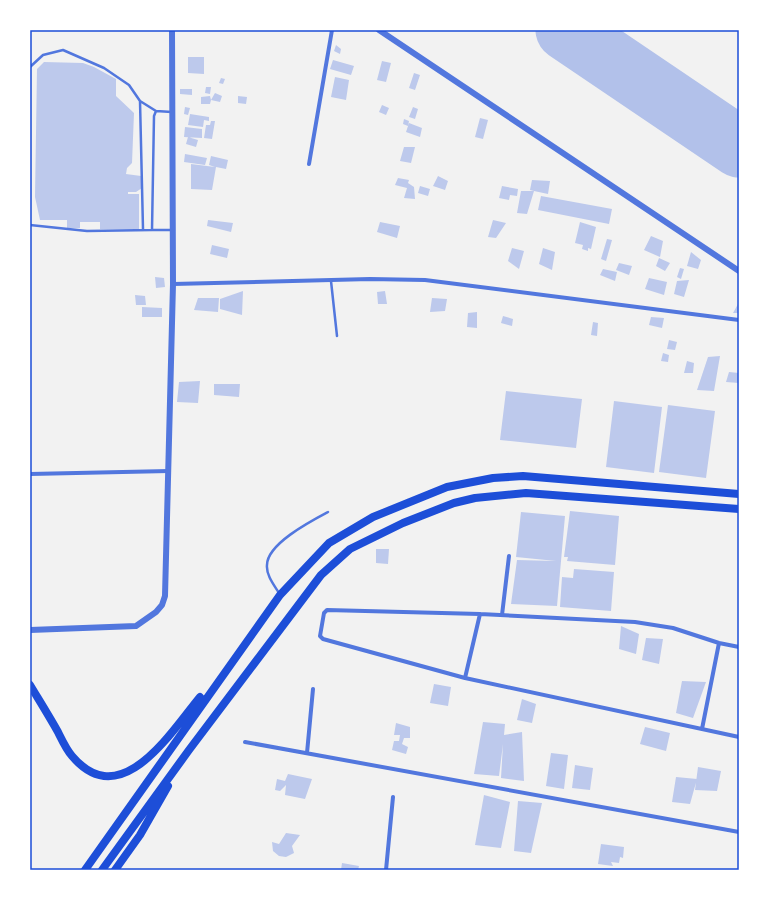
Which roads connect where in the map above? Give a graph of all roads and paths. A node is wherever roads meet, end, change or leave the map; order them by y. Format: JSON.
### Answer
{"nodes":[{"id":1,"x":172,"y":30,"type":"edge"},
{"id":2,"x":332,"y":30,"type":"edge"},
{"id":3,"x":379,"y":30,"type":"edge"},
{"id":4,"x":30,"y":67,"type":"edge"},
{"id":5,"x":30,"y":71,"type":"edge"},
{"id":6,"x":140,"y":101,"type":"junction"},
{"id":7,"x":156,"y":111,"type":"junction"},
{"id":8,"x":172,"y":112,"type":"junction"},
{"id":9,"x":309,"y":164,"type":"dead end"},
{"id":10,"x":30,"y":225,"type":"edge"},
{"id":11,"x":144,"y":230,"type":"junction"},
{"id":12,"x":152,"y":230,"type":"junction"},
{"id":13,"x":173,"y":230,"type":"junction"},
{"id":14,"x":739,"y":271,"type":"edge"},
{"id":15,"x":331,"y":281,"type":"junction"},
{"id":16,"x":173,"y":284,"type":"junction"},
{"id":17,"x":739,"y":320,"type":"edge"},
{"id":18,"x":337,"y":336,"type":"dead end"},
{"id":19,"x":169,"y":471,"type":"junction"},
{"id":20,"x":30,"y":474,"type":"edge"},
{"id":21,"x":739,"y":494,"type":"edge"},
{"id":22,"x":739,"y":509,"type":"edge"},
{"id":23,"x":328,"y":512,"type":"dead end"},
{"id":24,"x":509,"y":556,"type":"dead end"},
{"id":25,"x":280,"y":595,"type":"junction"},
{"id":26,"x":480,"y":614,"type":"junction"},
{"id":27,"x":502,"y":615,"type":"junction"},
{"id":28,"x":30,"y":630,"type":"edge"},
{"id":29,"x":719,"y":643,"type":"junction"},
{"id":30,"x":739,"y":647,"type":"edge"},
{"id":31,"x":239,"y":650,"type":"junction"},
{"id":32,"x":465,"y":678,"type":"junction"},
{"id":33,"x":30,"y":685,"type":"edge"},
{"id":34,"x":313,"y":689,"type":"dead end"},
{"id":35,"x":702,"y":729,"type":"junction"},
{"id":36,"x":739,"y":737,"type":"edge"},
{"id":37,"x":245,"y":742,"type":"dead end"},
{"id":38,"x":189,"y":750,"type":"junction"},
{"id":39,"x":306,"y":753,"type":"junction"},
{"id":40,"x":393,"y":798,"type":"dead end"},
{"id":41,"x":739,"y":832,"type":"edge"},
{"id":42,"x":85,"y":870,"type":"edge"},
{"id":43,"x":102,"y":870,"type":"edge"},
{"id":44,"x":115,"y":870,"type":"edge"},
{"id":45,"x":386,"y":870,"type":"edge"}],
"edges":[{"from":1,"to":8,"type":"street"},
{"from":2,"to":9,"type":"street"},
{"from":3,"to":14,"type":"street"},
{"from":4,"to":5,"type":"lane"},
{"from":4,"to":6,"type":"lane"},
{"from":6,"to":7,"type":"lane"},
{"from":6,"to":11,"type":"lane"},
{"from":7,"to":8,"type":"lane"},
{"from":7,"to":12,"type":"lane"},
{"from":8,"to":13,"type":"street"},
{"from":10,"to":11,"type":"lane"},
{"from":11,"to":12,"type":"lane"},
{"from":12,"to":13,"type":"lane"},
{"from":13,"to":16,"type":"street"},
{"from":15,"to":16,"type":"street"},
{"from":15,"to":17,"type":"street"},
{"from":15,"to":18,"type":"lane"},
{"from":16,"to":19,"type":"street"},
{"from":19,"to":20,"type":"street"},
{"from":19,"to":28,"type":"street"},
{"from":21,"to":25,"type":"highway"},
{"from":22,"to":38,"type":"highway"},
{"from":23,"to":25,"type":"lane"},
{"from":24,"to":27,"type":"street"},
{"from":25,"to":31,"type":"highway"},
{"from":26,"to":27,"type":"street"},
{"from":26,"to":32,"type":"street"},
{"from":26,"to":32,"type":"street"},
{"from":27,"to":29,"type":"street"},
{"from":29,"to":30,"type":"street"},
{"from":29,"to":35,"type":"street"},
{"from":31,"to":33,"type":"highway"},
{"from":31,"to":42,"type":"highway"},
{"from":32,"to":35,"type":"street"},
{"from":34,"to":39,"type":"street"},
{"from":35,"to":36,"type":"street"},
{"from":37,"to":39,"type":"street"},
{"from":38,"to":43,"type":"highway"},
{"from":38,"to":44,"type":"highway"},
{"from":39,"to":41,"type":"street"},
{"from":40,"to":45,"type":"street"}]}
